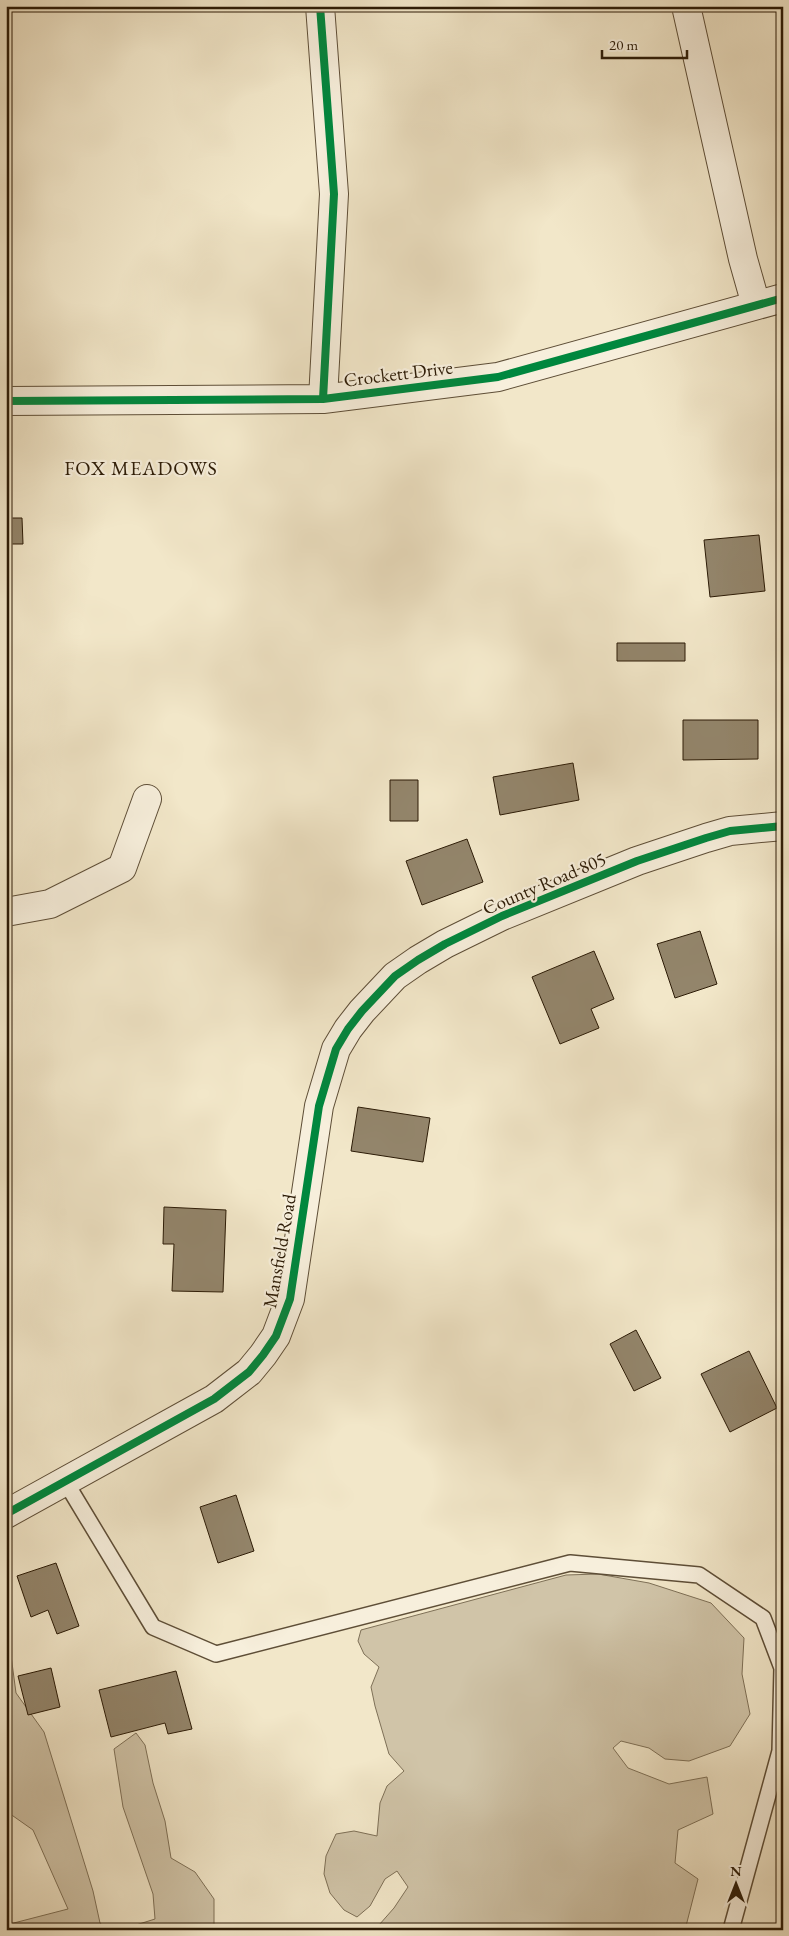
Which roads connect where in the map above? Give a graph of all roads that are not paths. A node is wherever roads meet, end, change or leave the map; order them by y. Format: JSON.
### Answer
{"nodes":[{"id":1,"x":320,"y":6,"type":"edge"},
{"id":2,"x":686,"y":6,"type":"edge"},
{"id":3,"x":783,"y":298,"type":"edge"},
{"id":4,"x":756,"y":305,"type":"junction"},
{"id":5,"x":323,"y":399,"type":"junction"},
{"id":6,"x":6,"y":401,"type":"edge"},
{"id":7,"x":147,"y":800,"type":"dead end"},
{"id":8,"x":783,"y":826,"type":"edge"},
{"id":9,"x":6,"y":912,"type":"edge"},
{"id":10,"x":348,"y":1030,"type":"joint"},
{"id":11,"x":65,"y":1481,"type":"junction"},
{"id":12,"x":6,"y":1514,"type":"edge"},
{"id":13,"x":731,"y":1930,"type":"edge"}],
"edges":[{"from":1,"to":5,"type":"street"},
{"from":2,"to":4,"type":"street"},
{"from":3,"to":4,"type":"street","name":"Crockett Drive"},
{"from":4,"to":5,"type":"street","name":"Crockett Drive"},
{"from":5,"to":6,"type":"street","name":"Crockett Drive"},
{"from":7,"to":9,"type":"street"},
{"from":8,"to":10,"type":"street","name":"County Road 805"},
{"from":10,"to":11,"type":"street","name":"Mansfield Road"},
{"from":11,"to":12,"type":"street","name":"Mansfield Road"},
{"from":11,"to":13,"type":"lane"}]}
